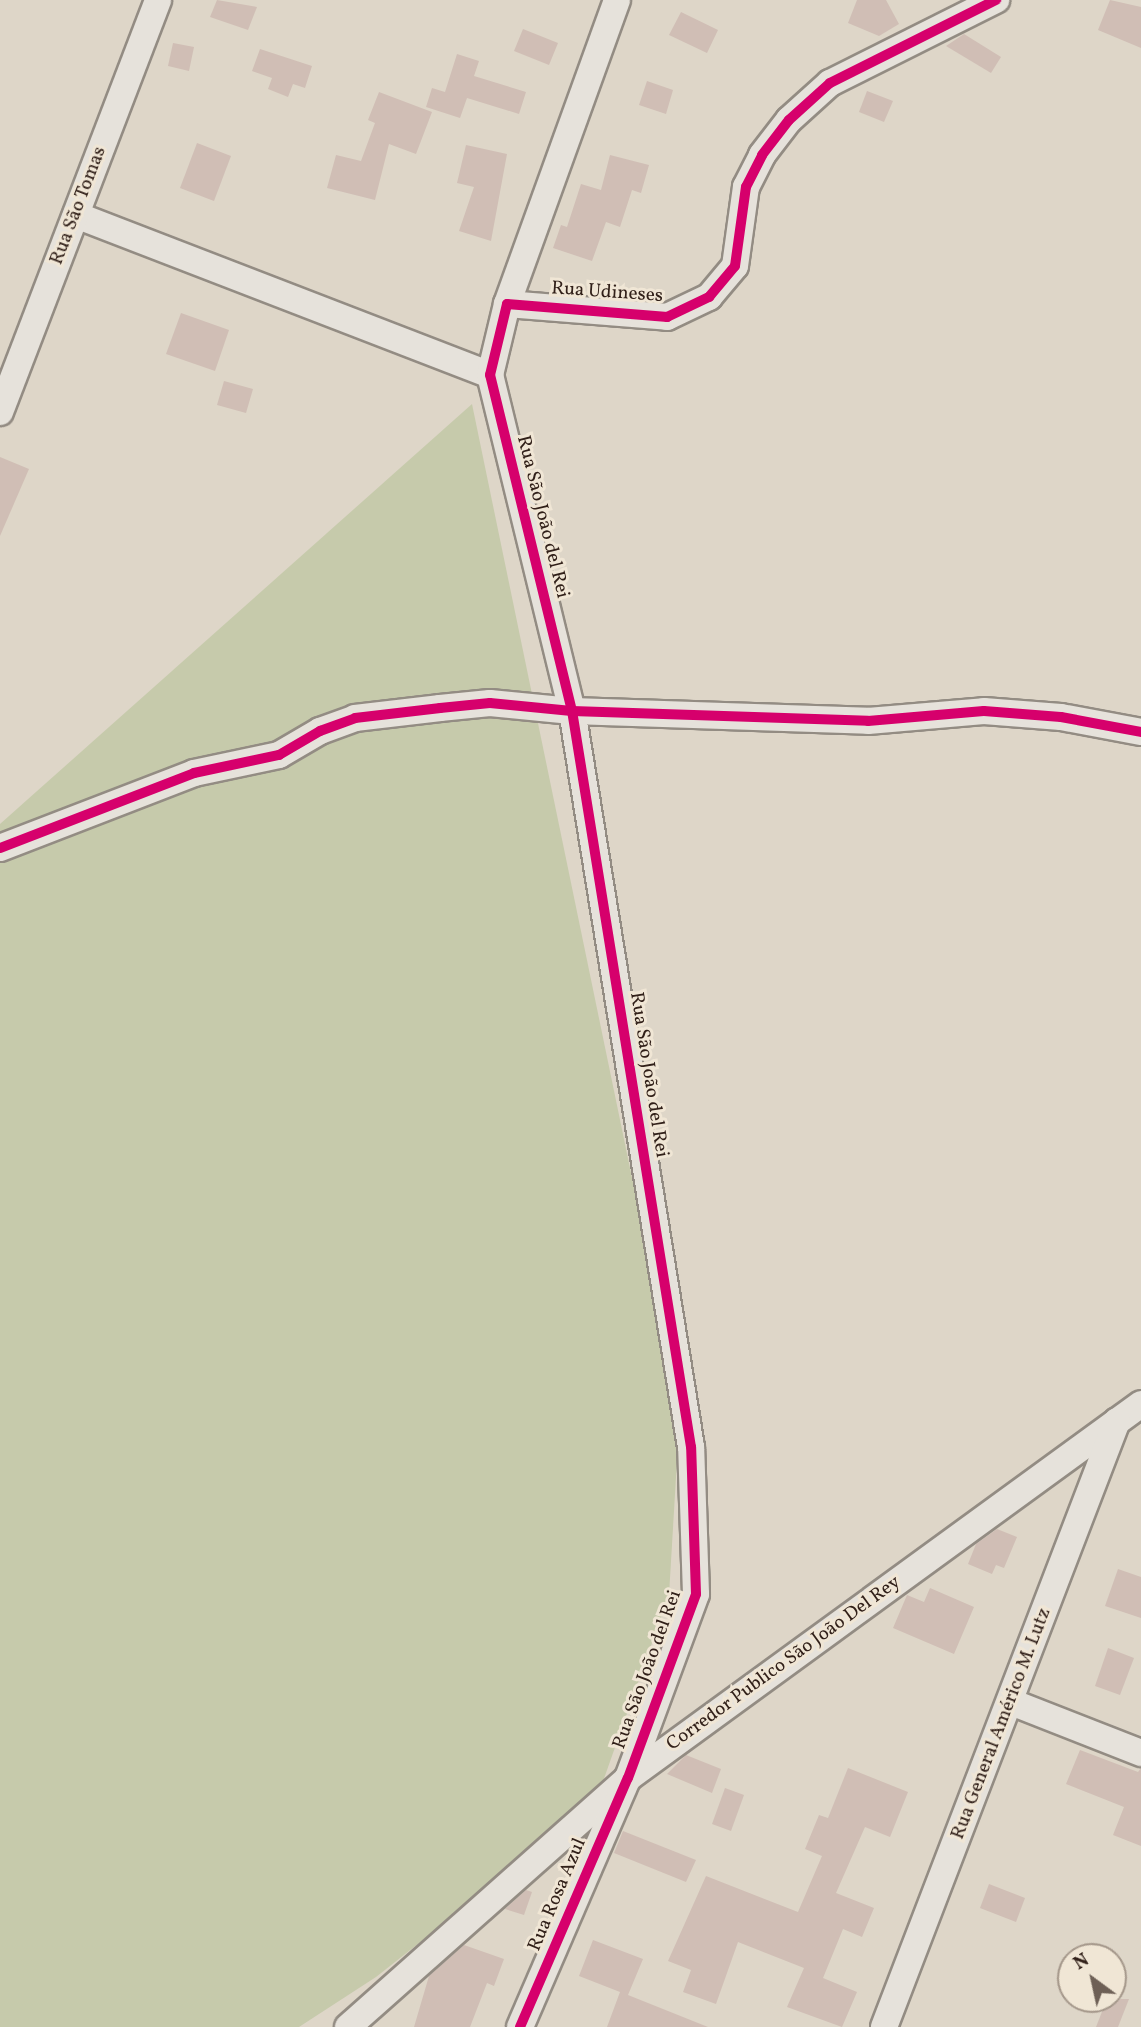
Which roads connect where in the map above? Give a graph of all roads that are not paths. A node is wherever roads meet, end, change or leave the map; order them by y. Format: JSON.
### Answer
{"nodes":[{"id":1,"x":158,"y":0,"type":"edge"},
{"id":2,"x":617,"y":0,"type":"edge"},
{"id":3,"x":996,"y":0,"type":"edge"},
{"id":4,"x":76,"y":215,"type":"junction"},
{"id":5,"x":507,"y":304,"type":"junction"},
{"id":6,"x":490,"y":374,"type":"junction"},
{"id":7,"x":0,"y":412,"type":"edge"},
{"id":8,"x":572,"y":711,"type":"junction"},
{"id":9,"x":1141,"y":732,"type":"edge"},
{"id":10,"x":0,"y":848,"type":"edge"},
{"id":11,"x":1141,"y":1404,"type":"edge"},
{"id":12,"x":1117,"y":1421,"type":"junction"},
{"id":13,"x":1011,"y":1702,"type":"junction"},
{"id":14,"x":1141,"y":1753,"type":"edge"},
{"id":15,"x":628,"y":1778,"type":"junction"},
{"id":16,"x":348,"y":2027,"type":"edge"},
{"id":17,"x":520,"y":2027,"type":"edge"},
{"id":18,"x":884,"y":2027,"type":"edge"}],
"edges":[{"from":1,"to":4,"type":"street","name":"Rua São Tomas"},
{"from":2,"to":5,"type":"street"},
{"from":3,"to":5,"type":"street","name":"Rua Udineses"},
{"from":4,"to":6,"type":"street"},
{"from":4,"to":7,"type":"street","name":"Rua São Tomas"},
{"from":5,"to":6,"type":"street"},
{"from":6,"to":8,"type":"street","name":"Rua São João del Rei"},
{"from":8,"to":9,"type":"street"},
{"from":8,"to":10,"type":"street"},
{"from":8,"to":15,"type":"street","name":"Rua São João del Rei"},
{"from":11,"to":12,"type":"street","name":"Corredor Publico São João Del Rey"},
{"from":12,"to":13,"type":"street","name":"Rua General Américo M. Lutz"},
{"from":12,"to":15,"type":"street","name":"Corredor Publico São João Del Rey"},
{"from":13,"to":14,"type":"street"},
{"from":13,"to":18,"type":"street","name":"Rua General Américo M. Lutz"},
{"from":15,"to":16,"type":"street","name":"Corredor Publico São João Del Rey"},
{"from":15,"to":17,"type":"street","name":"Rua Rosa Azul"}]}
